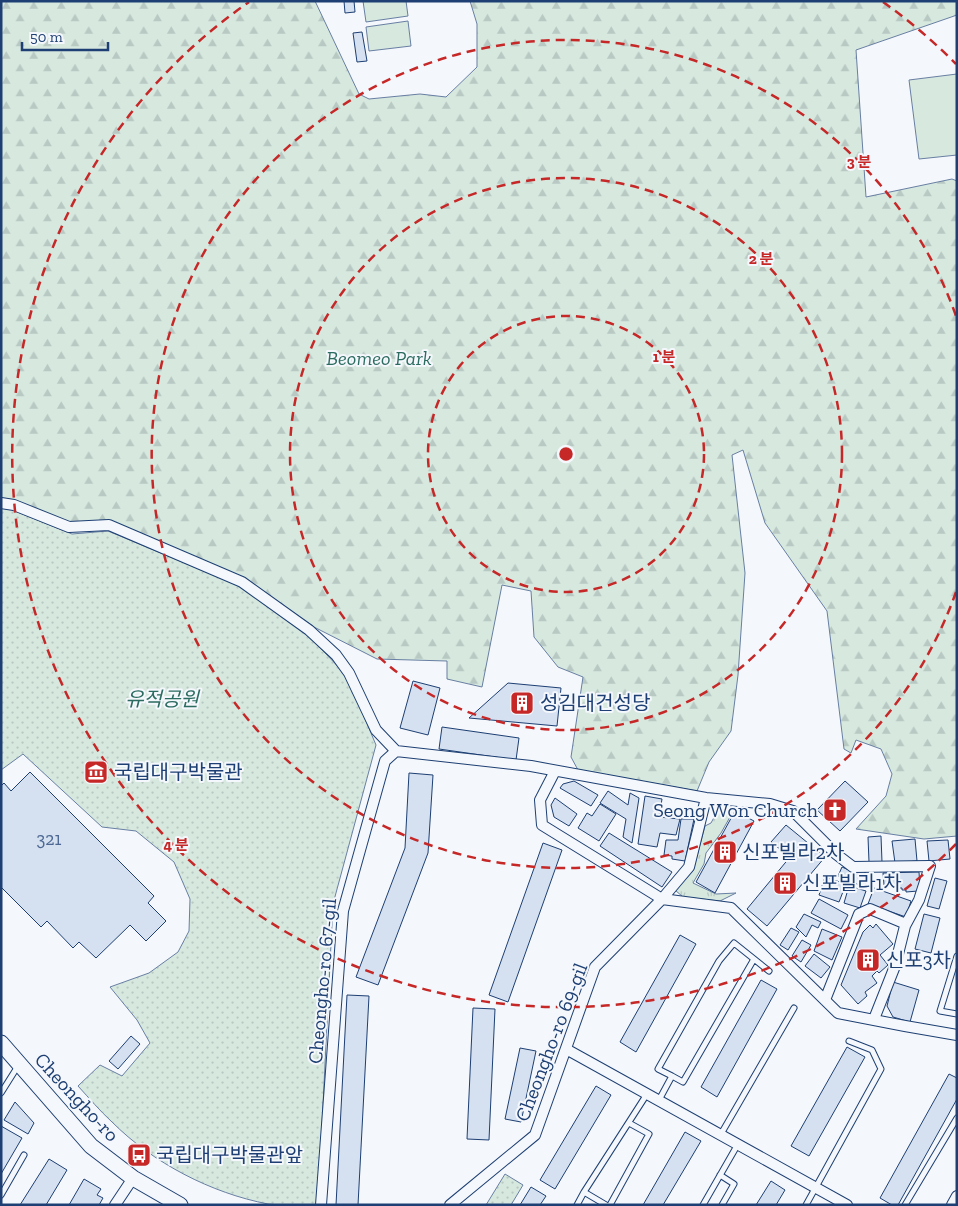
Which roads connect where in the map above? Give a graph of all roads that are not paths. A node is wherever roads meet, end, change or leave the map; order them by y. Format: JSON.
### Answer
{"nodes":[{"id":1,"x":1,"y":504,"type":"edge"},
{"id":2,"x":396,"y":751,"type":"junction"},
{"id":3,"x":556,"y":771,"type":"junction"},
{"id":4,"x":706,"y":798,"type":"junction"},
{"id":5,"x":662,"y":899,"type":"junction"},
{"id":6,"x":906,"y":924,"type":"junction"},
{"id":7,"x":957,"y":956,"type":"edge"},
{"id":8,"x":754,"y":959,"type":"junction"},
{"id":9,"x":769,"y":971,"type":"dead end"},
{"id":10,"x":825,"y":1000,"type":"junction"},
{"id":11,"x":794,"y":1008,"type":"dead end"},
{"id":12,"x":957,"y":1014,"type":"edge"},
{"id":13,"x":874,"y":1019,"type":"junction"},
{"id":14,"x":957,"y":1035,"type":"edge"},
{"id":15,"x":849,"y":1042,"type":"dead end"},
{"id":16,"x":1,"y":1043,"type":"edge"},
{"id":17,"x":566,"y":1049,"type":"junction"},
{"id":18,"x":19,"y":1064,"type":"junction"},
{"id":19,"x":672,"y":1076,"type":"junction"},
{"id":20,"x":1,"y":1093,"type":"edge"},
{"id":21,"x":648,"y":1094,"type":"junction"},
{"id":22,"x":659,"y":1100,"type":"junction"},
{"id":23,"x":957,"y":1118,"type":"edge"},
{"id":24,"x":629,"y":1123,"type":"junction"},
{"id":25,"x":721,"y":1134,"type":"junction"},
{"id":26,"x":738,"y":1144,"type":"junction"},
{"id":27,"x":24,"y":1155,"type":"dead end"},
{"id":28,"x":720,"y":1175,"type":"junction"},
{"id":29,"x":133,"y":1178,"type":"junction"},
{"id":30,"x":815,"y":1187,"type":"junction"},
{"id":31,"x":584,"y":1192,"type":"junction"},
{"id":32,"x":1,"y":1195,"type":"edge"},
{"id":33,"x":957,"y":1196,"type":"edge"},
{"id":34,"x":118,"y":1204,"type":"edge"},
{"id":35,"x":845,"y":1204,"type":"edge"},
{"id":36,"x":180,"y":1205,"type":"edge"},
{"id":37,"x":321,"y":1205,"type":"edge"},
{"id":38,"x":450,"y":1205,"type":"edge"},
{"id":39,"x":577,"y":1205,"type":"edge"},
{"id":40,"x":608,"y":1205,"type":"edge"},
{"id":41,"x":703,"y":1205,"type":"edge"},
{"id":42,"x":722,"y":1205,"type":"edge"},
{"id":43,"x":806,"y":1205,"type":"edge"},
{"id":44,"x":905,"y":1205,"type":"edge"},
{"id":45,"x":952,"y":1205,"type":"edge"}],
"edges":[{"from":1,"to":2,"type":"street"},
{"from":2,"to":3,"type":"street"},
{"from":2,"to":37,"type":"street","name":"Cheongho-ro 67-gil"},
{"from":3,"to":4,"type":"street"},
{"from":3,"to":5,"type":"street"},
{"from":4,"to":5,"type":"street","name":"Cheongho-ro 69-gil"},
{"from":4,"to":6,"type":"street"},
{"from":5,"to":10,"type":"street"},
{"from":5,"to":17,"type":"street","name":"Cheongho-ro 69-gil"},
{"from":6,"to":10,"type":"street"},
{"from":6,"to":13,"type":"street"},
{"from":7,"to":12,"type":"lane"},
{"from":8,"to":9,"type":"lane"},
{"from":8,"to":19,"type":"lane"},
{"from":8,"to":19,"type":"lane"},
{"from":10,"to":13,"type":"street"},
{"from":11,"to":25,"type":"lane"},
{"from":13,"to":14,"type":"street"},
{"from":15,"to":30,"type":"lane"},
{"from":16,"to":18,"type":"main road","name":"Cheongho-ro"},
{"from":17,"to":21,"type":"street"},
{"from":17,"to":38,"type":"street","name":"Cheongho-ro 69-gil"},
{"from":18,"to":20,"type":"lane"},
{"from":18,"to":29,"type":"main road","name":"Cheongho-ro"},
{"from":19,"to":22,"type":"lane"},
{"from":21,"to":22,"type":"street"},
{"from":21,"to":24,"type":"lane"},
{"from":22,"to":25,"type":"street"},
{"from":23,"to":44,"type":"lane"},
{"from":24,"to":31,"type":"lane"},
{"from":24,"to":40,"type":"lane"},
{"from":25,"to":26,"type":"street"},
{"from":26,"to":28,"type":"lane"},
{"from":26,"to":30,"type":"street"},
{"from":27,"to":32,"type":"lane"},
{"from":28,"to":41,"type":"lane"},
{"from":28,"to":42,"type":"lane"},
{"from":29,"to":34,"type":"street"},
{"from":29,"to":36,"type":"main road","name":"Cheongho-ro"},
{"from":30,"to":35,"type":"street"},
{"from":30,"to":43,"type":"lane"},
{"from":31,"to":39,"type":"lane"},
{"from":31,"to":40,"type":"lane"},
{"from":33,"to":45,"type":"street"}]}
